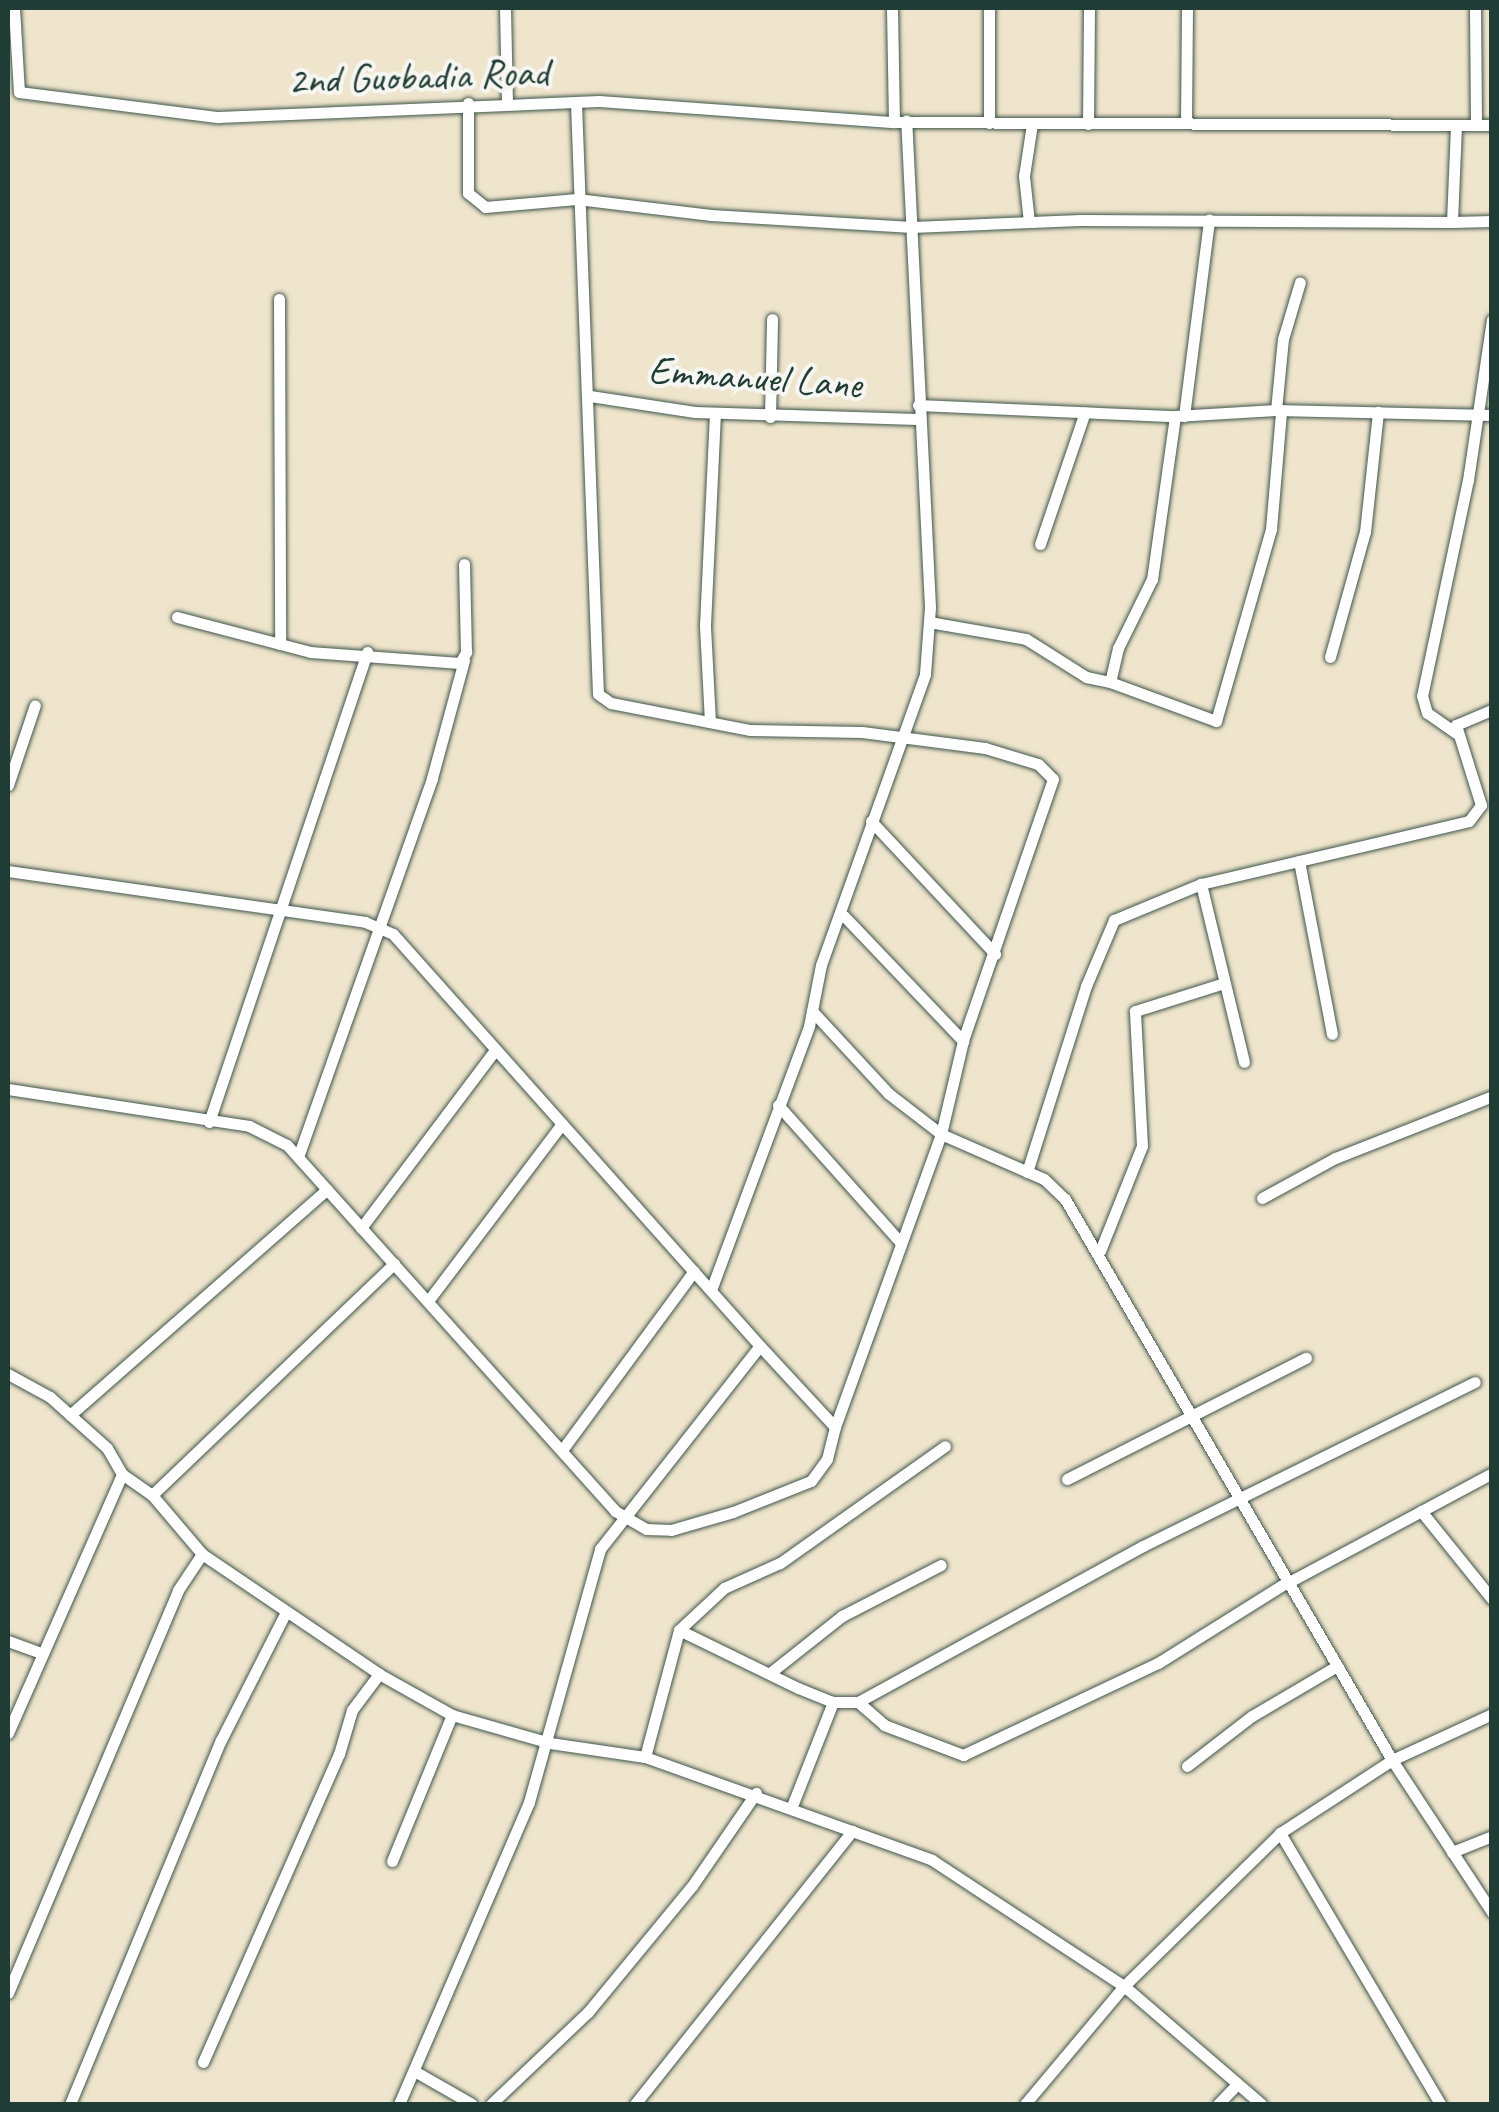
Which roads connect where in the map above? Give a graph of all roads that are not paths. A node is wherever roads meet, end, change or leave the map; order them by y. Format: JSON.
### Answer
{"nodes":[{"id":1,"x":14,"y":8,"type":"edge"},
{"id":2,"x":506,"y":8,"type":"edge"},
{"id":3,"x":892,"y":8,"type":"edge"},
{"id":4,"x":989,"y":8,"type":"edge"},
{"id":5,"x":1090,"y":8,"type":"edge"},
{"id":6,"x":1187,"y":8,"type":"edge"},
{"id":7,"x":1476,"y":8,"type":"edge"},
{"id":8,"x":507,"y":102,"type":"junction"},
{"id":9,"x":468,"y":103,"type":"junction"},
{"id":10,"x":576,"y":103,"type":"junction"},
{"id":11,"x":900,"y":122,"type":"junction"},
{"id":12,"x":1186,"y":122,"type":"junction"},
{"id":13,"x":989,"y":123,"type":"junction"},
{"id":14,"x":1032,"y":124,"type":"junction"},
{"id":15,"x":1088,"y":124,"type":"junction"},
{"id":16,"x":1476,"y":125,"type":"junction"},
{"id":17,"x":1492,"y":125,"type":"edge"},
{"id":18,"x":1456,"y":126,"type":"junction"},
{"id":19,"x":577,"y":199,"type":"junction"},
{"id":20,"x":1209,"y":220,"type":"junction"},
{"id":21,"x":1492,"y":221,"type":"edge"},
{"id":22,"x":1029,"y":222,"type":"junction"},
{"id":23,"x":1452,"y":222,"type":"junction"},
{"id":24,"x":912,"y":227,"type":"junction"},
{"id":25,"x":1300,"y":282,"type":"dead end"},
{"id":26,"x":279,"y":299,"type":"dead end"},
{"id":27,"x":772,"y":319,"type":"dead end"},
{"id":28,"x":1491,"y":323,"type":"edge"},
{"id":29,"x":590,"y":396,"type":"junction"},
{"id":30,"x":1279,"y":411,"type":"junction"},
{"id":31,"x":918,"y":412,"type":"junction"},
{"id":32,"x":1085,"y":412,"type":"junction"},
{"id":33,"x":1378,"y":412,"type":"junction"},
{"id":34,"x":716,"y":414,"type":"junction"},
{"id":35,"x":1474,"y":414,"type":"junction"},
{"id":36,"x":1492,"y":415,"type":"edge"},
{"id":37,"x":1180,"y":416,"type":"junction"},
{"id":38,"x":770,"y":417,"type":"junction"},
{"id":39,"x":1040,"y":544,"type":"dead end"},
{"id":40,"x":464,"y":564,"type":"dead end"},
{"id":41,"x":178,"y":617,"type":"dead end"},
{"id":42,"x":929,"y":622,"type":"junction"},
{"id":43,"x":280,"y":644,"type":"junction"},
{"id":44,"x":367,"y":652,"type":"junction"},
{"id":45,"x":1330,"y":658,"type":"dead end"},
{"id":46,"x":464,"y":660,"type":"junction"},
{"id":47,"x":1110,"y":682,"type":"junction"},
{"id":48,"x":34,"y":706,"type":"dead end"},
{"id":49,"x":1492,"y":710,"type":"edge"},
{"id":50,"x":710,"y":722,"type":"junction"},
{"id":51,"x":1456,"y":734,"type":"junction"},
{"id":52,"x":906,"y":739,"type":"junction"},
{"id":53,"x":8,"y":786,"type":"edge"},
{"id":54,"x":870,"y":821,"type":"junction"},
{"id":55,"x":1299,"y":861,"type":"junction"},
{"id":56,"x":8,"y":871,"type":"edge"},
{"id":57,"x":1201,"y":884,"type":"junction"},
{"id":58,"x":280,"y":910,"type":"junction"},
{"id":59,"x":844,"y":916,"type":"junction"},
{"id":60,"x":380,"y":927,"type":"junction"},
{"id":61,"x":994,"y":954,"type":"junction"},
{"id":62,"x":1224,"y":984,"type":"junction"},
{"id":63,"x":812,"y":1011,"type":"junction"},
{"id":64,"x":1332,"y":1034,"type":"dead end"},
{"id":65,"x":963,"y":1041,"type":"junction"},
{"id":66,"x":495,"y":1050,"type":"junction"},
{"id":67,"x":1244,"y":1062,"type":"dead end"},
{"id":68,"x":8,"y":1088,"type":"edge"},
{"id":69,"x":1492,"y":1096,"type":"edge"},
{"id":70,"x":778,"y":1105,"type":"junction"},
{"id":71,"x":209,"y":1122,"type":"junction"},
{"id":72,"x":562,"y":1124,"type":"junction"},
{"id":73,"x":941,"y":1134,"type":"junction"},
{"id":74,"x":298,"y":1157,"type":"junction"},
{"id":75,"x":1026,"y":1172,"type":"junction"},
{"id":76,"x":326,"y":1189,"type":"junction"},
{"id":77,"x":1262,"y":1198,"type":"dead end"},
{"id":78,"x":361,"y":1228,"type":"junction"},
{"id":79,"x":901,"y":1243,"type":"junction"},
{"id":80,"x":1100,"y":1251,"type":"junction"},
{"id":81,"x":394,"y":1264,"type":"junction"},
{"id":82,"x":694,"y":1271,"type":"junction"},
{"id":83,"x":710,"y":1290,"type":"junction"},
{"id":84,"x":428,"y":1301,"type":"junction"},
{"id":85,"x":760,"y":1346,"type":"junction"},
{"id":86,"x":1306,"y":1358,"type":"dead end"},
{"id":87,"x":8,"y":1374,"type":"edge"},
{"id":88,"x":1475,"y":1382,"type":"dead end"},
{"id":89,"x":1193,"y":1410,"type":"junction"},
{"id":90,"x":70,"y":1415,"type":"junction"},
{"id":91,"x":835,"y":1428,"type":"junction"},
{"id":92,"x":944,"y":1446,"type":"dead end"},
{"id":93,"x":562,"y":1450,"type":"junction"},
{"id":94,"x":1492,"y":1473,"type":"edge"},
{"id":95,"x":122,"y":1474,"type":"junction"},
{"id":96,"x":1067,"y":1479,"type":"dead end"},
{"id":97,"x":152,"y":1495,"type":"junction"},
{"id":98,"x":1242,"y":1495,"type":"junction"},
{"id":99,"x":1421,"y":1511,"type":"junction"},
{"id":100,"x":626,"y":1516,"type":"junction"},
{"id":101,"x":202,"y":1554,"type":"junction"},
{"id":102,"x":942,"y":1566,"type":"dead end"},
{"id":103,"x":1288,"y":1582,"type":"junction"},
{"id":104,"x":1492,"y":1599,"type":"edge"},
{"id":105,"x":284,"y":1616,"type":"junction"},
{"id":106,"x":679,"y":1630,"type":"junction"},
{"id":107,"x":8,"y":1641,"type":"edge"},
{"id":108,"x":43,"y":1654,"type":"junction"},
{"id":109,"x":1337,"y":1666,"type":"junction"},
{"id":110,"x":770,"y":1673,"type":"junction"},
{"id":111,"x":379,"y":1674,"type":"junction"},
{"id":112,"x":833,"y":1702,"type":"junction"},
{"id":113,"x":858,"y":1702,"type":"junction"},
{"id":114,"x":1492,"y":1714,"type":"edge"},
{"id":115,"x":452,"y":1716,"type":"junction"},
{"id":116,"x":8,"y":1733,"type":"edge"},
{"id":117,"x":550,"y":1743,"type":"junction"},
{"id":118,"x":645,"y":1757,"type":"junction"},
{"id":119,"x":1392,"y":1760,"type":"junction"},
{"id":120,"x":1187,"y":1766,"type":"dead end"},
{"id":121,"x":756,"y":1793,"type":"junction"},
{"id":122,"x":792,"y":1806,"type":"junction"},
{"id":123,"x":852,"y":1831,"type":"junction"},
{"id":124,"x":1280,"y":1832,"type":"junction"},
{"id":125,"x":1492,"y":1836,"type":"edge"},
{"id":126,"x":1452,"y":1852,"type":"junction"},
{"id":127,"x":392,"y":1862,"type":"dead end"},
{"id":128,"x":1492,"y":1912,"type":"edge"},
{"id":129,"x":1124,"y":1986,"type":"junction"},
{"id":130,"x":8,"y":1992,"type":"edge"},
{"id":131,"x":202,"y":2062,"type":"dead end"},
{"id":132,"x":416,"y":2072,"type":"junction"},
{"id":133,"x":1237,"y":2084,"type":"junction"},
{"id":134,"x":1032,"y":2102,"type":"edge"},
{"id":135,"x":70,"y":2104,"type":"edge"},
{"id":136,"x":399,"y":2104,"type":"edge"},
{"id":137,"x":472,"y":2104,"type":"edge"},
{"id":138,"x":491,"y":2104,"type":"edge"},
{"id":139,"x":635,"y":2104,"type":"edge"},
{"id":140,"x":1218,"y":2104,"type":"edge"},
{"id":141,"x":1262,"y":2104,"type":"edge"},
{"id":142,"x":1440,"y":2104,"type":"edge"}],
"edges":[{"from":1,"to":9,"type":"street","name":"2nd Guobadia Road"},
{"from":2,"to":8,"type":"street"},
{"from":3,"to":11,"type":"street"},
{"from":4,"to":13,"type":"street"},
{"from":5,"to":15,"type":"street"},
{"from":6,"to":12,"type":"street"},
{"from":7,"to":16,"type":"street"},
{"from":8,"to":9,"type":"street","name":"2nd Guobadia Road"},
{"from":8,"to":10,"type":"street","name":"2nd Guobadia Road"},
{"from":9,"to":19,"type":"street"},
{"from":10,"to":11,"type":"street","name":"2nd Guobadia Road"},
{"from":10,"to":19,"type":"street"},
{"from":11,"to":13,"type":"street","name":"2nd Guobadia Road"},
{"from":11,"to":24,"type":"street"},
{"from":12,"to":15,"type":"street","name":"2nd Guobadia Road"},
{"from":12,"to":18,"type":"street","name":"2nd Guobadia Road"},
{"from":13,"to":14,"type":"street","name":"2nd Guobadia Road"},
{"from":14,"to":15,"type":"street","name":"2nd Guobadia Road"},
{"from":14,"to":22,"type":"street"},
{"from":16,"to":17,"type":"street","name":"2nd Guobadia Road"},
{"from":16,"to":18,"type":"street","name":"2nd Guobadia Road"},
{"from":18,"to":23,"type":"street"},
{"from":19,"to":24,"type":"street"},
{"from":19,"to":29,"type":"street"},
{"from":20,"to":22,"type":"street"},
{"from":20,"to":23,"type":"street"},
{"from":20,"to":37,"type":"street"},
{"from":21,"to":23,"type":"street"},
{"from":22,"to":24,"type":"street"},
{"from":24,"to":31,"type":"street"},
{"from":25,"to":30,"type":"street"},
{"from":26,"to":43,"type":"street"},
{"from":27,"to":38,"type":"street"},
{"from":28,"to":35,"type":"street"},
{"from":29,"to":34,"type":"street","name":"Emmanuel Lane"},
{"from":29,"to":50,"type":"street"},
{"from":30,"to":33,"type":"street","name":"Emmanuel Lane"},
{"from":30,"to":37,"type":"street","name":"Emmanuel Lane"},
{"from":30,"to":47,"type":"street"},
{"from":31,"to":32,"type":"street","name":"Emmanuel Lane"},
{"from":31,"to":38,"type":"street","name":"Emmanuel Lane"},
{"from":31,"to":42,"type":"street"},
{"from":32,"to":37,"type":"street","name":"Emmanuel Lane"},
{"from":32,"to":39,"type":"street"},
{"from":33,"to":35,"type":"street","name":"Emmanuel Lane"},
{"from":33,"to":45,"type":"street"},
{"from":34,"to":38,"type":"street","name":"Emmanuel Lane"},
{"from":34,"to":50,"type":"street"},
{"from":35,"to":36,"type":"street","name":"Emmanuel Lane"},
{"from":35,"to":51,"type":"street"},
{"from":37,"to":47,"type":"street"},
{"from":40,"to":46,"type":"street"},
{"from":41,"to":43,"type":"street"},
{"from":42,"to":47,"type":"street"},
{"from":42,"to":52,"type":"street"},
{"from":43,"to":44,"type":"street"},
{"from":44,"to":46,"type":"street"},
{"from":44,"to":58,"type":"street"},
{"from":46,"to":60,"type":"street"},
{"from":48,"to":53,"type":"street"},
{"from":49,"to":51,"type":"street"},
{"from":50,"to":52,"type":"street"},
{"from":51,"to":55,"type":"street"},
{"from":52,"to":54,"type":"street"},
{"from":52,"to":61,"type":"street"},
{"from":54,"to":59,"type":"street"},
{"from":54,"to":61,"type":"street"},
{"from":55,"to":57,"type":"street"},
{"from":55,"to":64,"type":"street"},
{"from":56,"to":58,"type":"street"},
{"from":57,"to":62,"type":"street"},
{"from":57,"to":75,"type":"street"},
{"from":58,"to":60,"type":"street"},
{"from":58,"to":71,"type":"street"},
{"from":59,"to":63,"type":"street"},
{"from":59,"to":65,"type":"street"},
{"from":60,"to":66,"type":"street"},
{"from":60,"to":74,"type":"street"},
{"from":61,"to":65,"type":"street"},
{"from":62,"to":67,"type":"street"},
{"from":62,"to":80,"type":"street"},
{"from":63,"to":70,"type":"street"},
{"from":63,"to":73,"type":"street"},
{"from":65,"to":73,"type":"street"},
{"from":66,"to":72,"type":"street"},
{"from":66,"to":78,"type":"street"},
{"from":68,"to":71,"type":"street"},
{"from":69,"to":77,"type":"street"},
{"from":70,"to":79,"type":"street"},
{"from":70,"to":83,"type":"street"},
{"from":71,"to":74,"type":"street"},
{"from":72,"to":82,"type":"street"},
{"from":72,"to":84,"type":"street"},
{"from":73,"to":75,"type":"street"},
{"from":73,"to":79,"type":"street"},
{"from":74,"to":76,"type":"street"},
{"from":75,"to":80,"type":"street"},
{"from":76,"to":78,"type":"street"},
{"from":76,"to":90,"type":"street"},
{"from":78,"to":81,"type":"street"},
{"from":79,"to":91,"type":"street"},
{"from":80,"to":89,"type":"street"},
{"from":81,"to":84,"type":"street"},
{"from":81,"to":97,"type":"street"},
{"from":82,"to":83,"type":"street"},
{"from":82,"to":93,"type":"street"},
{"from":83,"to":85,"type":"street"},
{"from":84,"to":93,"type":"street"},
{"from":85,"to":91,"type":"street"},
{"from":85,"to":100,"type":"street"},
{"from":86,"to":89,"type":"street"},
{"from":87,"to":90,"type":"street"},
{"from":88,"to":98,"type":"street"},
{"from":89,"to":96,"type":"street"},
{"from":89,"to":98,"type":"street"},
{"from":90,"to":95,"type":"street"},
{"from":91,"to":100,"type":"street"},
{"from":92,"to":106,"type":"street"},
{"from":93,"to":100,"type":"street"},
{"from":94,"to":99,"type":"street"},
{"from":95,"to":97,"type":"street"},
{"from":95,"to":108,"type":"street"},
{"from":97,"to":101,"type":"street"},
{"from":98,"to":103,"type":"street"},
{"from":98,"to":113,"type":"street"},
{"from":99,"to":103,"type":"street"},
{"from":99,"to":104,"type":"street"},
{"from":100,"to":117,"type":"street"},
{"from":101,"to":105,"type":"street"},
{"from":101,"to":130,"type":"street"},
{"from":102,"to":110,"type":"street"},
{"from":103,"to":109,"type":"street"},
{"from":103,"to":113,"type":"street"},
{"from":105,"to":111,"type":"street"},
{"from":105,"to":135,"type":"street"},
{"from":106,"to":110,"type":"street"},
{"from":106,"to":118,"type":"street"},
{"from":107,"to":108,"type":"street"},
{"from":108,"to":116,"type":"street"},
{"from":109,"to":119,"type":"street"},
{"from":109,"to":120,"type":"street"},
{"from":110,"to":112,"type":"street"},
{"from":111,"to":115,"type":"street"},
{"from":111,"to":131,"type":"street"},
{"from":112,"to":113,"type":"street"},
{"from":112,"to":122,"type":"street"},
{"from":114,"to":119,"type":"street"},
{"from":115,"to":117,"type":"street"},
{"from":115,"to":127,"type":"street"},
{"from":117,"to":118,"type":"street"},
{"from":117,"to":132,"type":"street"},
{"from":118,"to":121,"type":"street"},
{"from":119,"to":124,"type":"street"},
{"from":119,"to":126,"type":"street"},
{"from":121,"to":122,"type":"street"},
{"from":121,"to":138,"type":"street"},
{"from":122,"to":123,"type":"street"},
{"from":123,"to":129,"type":"street"},
{"from":123,"to":139,"type":"street"},
{"from":124,"to":129,"type":"street"},
{"from":124,"to":142,"type":"street"},
{"from":125,"to":126,"type":"street"},
{"from":126,"to":128,"type":"street"},
{"from":129,"to":133,"type":"street"},
{"from":129,"to":134,"type":"street"},
{"from":132,"to":136,"type":"street"},
{"from":132,"to":137,"type":"street"},
{"from":133,"to":140,"type":"street"},
{"from":133,"to":141,"type":"street"}]}
